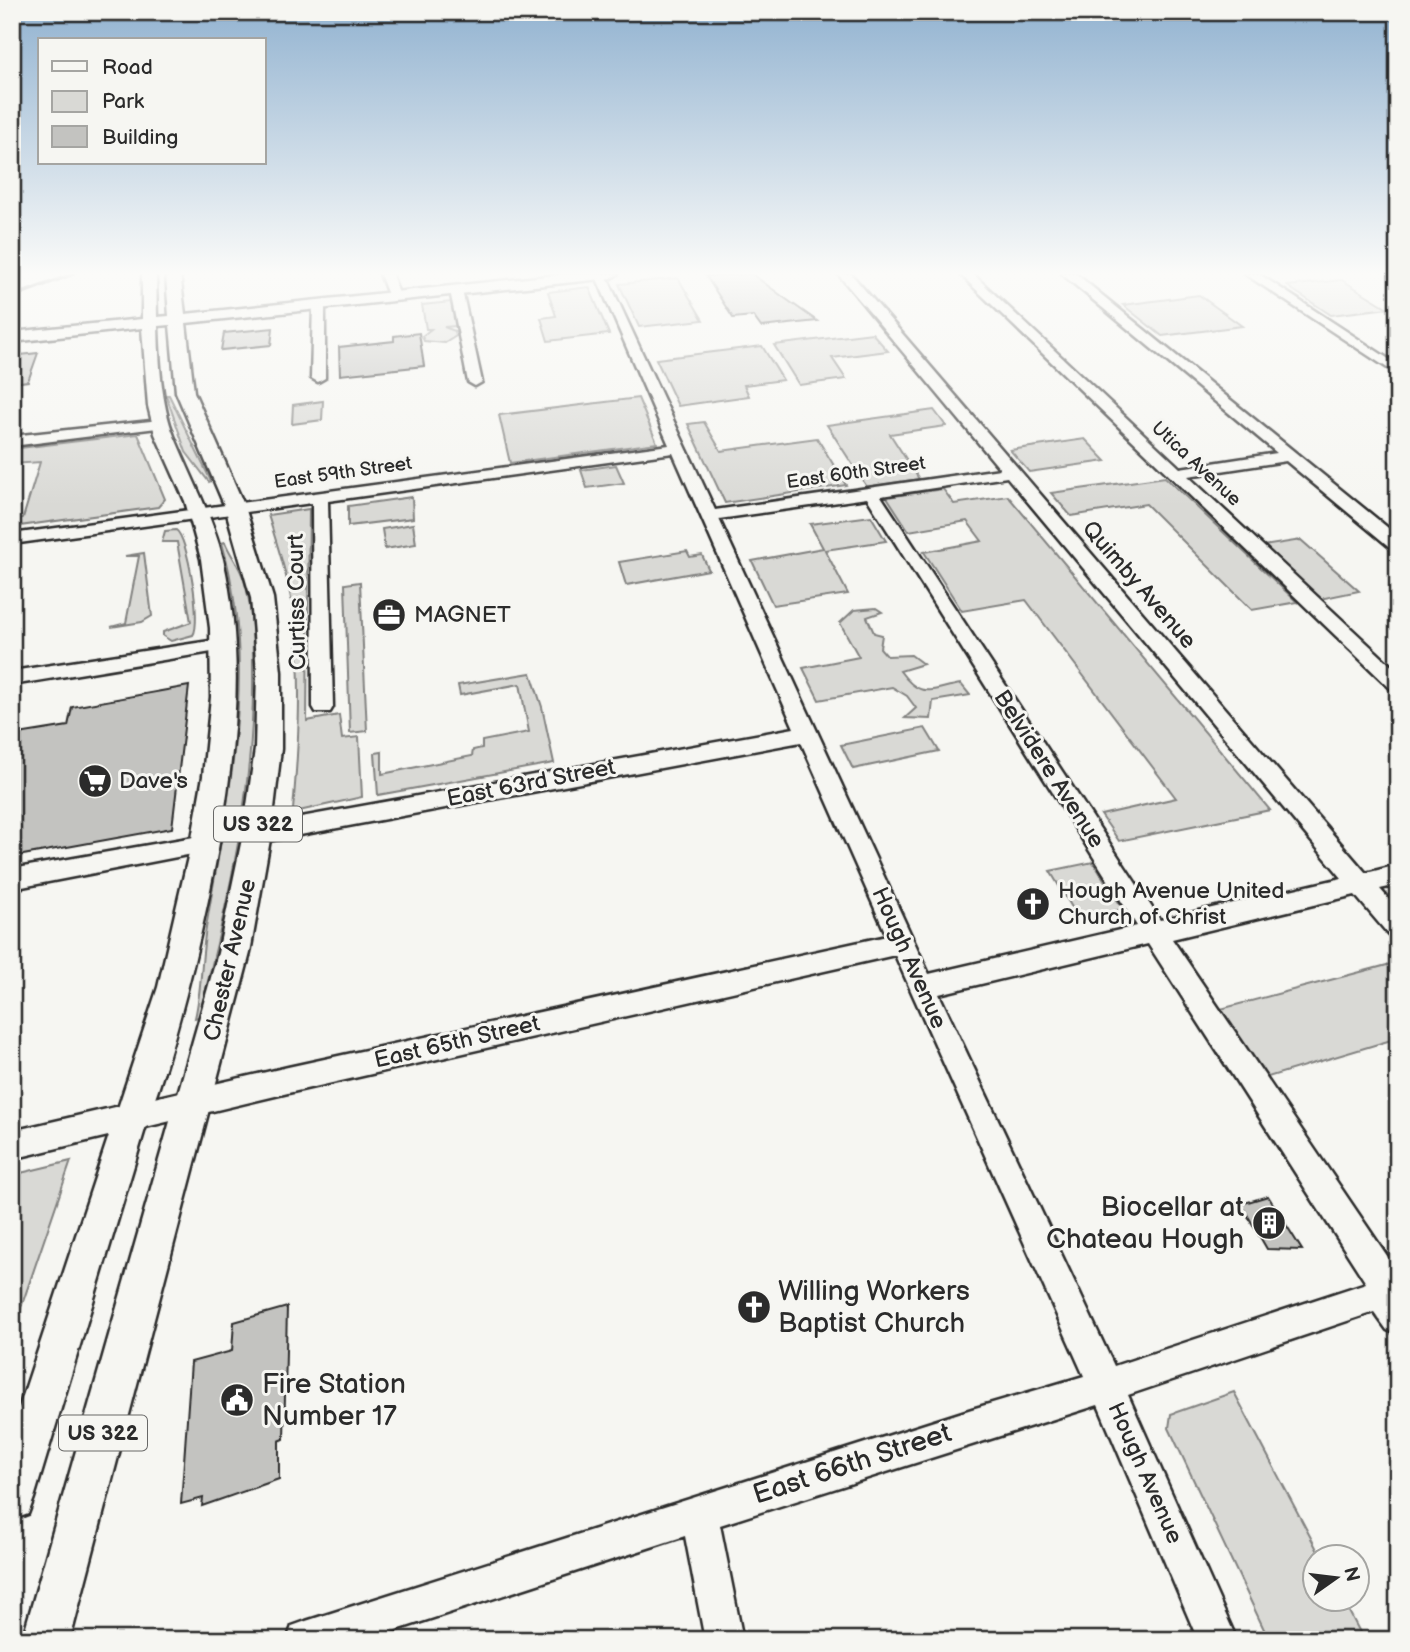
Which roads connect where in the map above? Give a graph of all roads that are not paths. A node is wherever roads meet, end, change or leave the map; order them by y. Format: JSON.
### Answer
{"nodes":[{"id":1,"x":152,"y":351,"type":"edge"},
{"id":2,"x":180,"y":351,"type":"edge"},
{"id":3,"x":318,"y":351,"type":"edge"},
{"id":4,"x":469,"y":351,"type":"edge"},
{"id":5,"x":631,"y":351,"type":"edge"},
{"id":6,"x":909,"y":351,"type":"edge"},
{"id":7,"x":1047,"y":351,"type":"edge"},
{"id":8,"x":1162,"y":351,"type":"edge"},
{"id":9,"x":1368,"y":351,"type":"edge"},
{"id":10,"x":1398,"y":371,"type":"edge"},
{"id":11,"x":318,"y":378,"type":"dead end"},
{"id":12,"x":475,"y":382,"type":"dead end"},
{"id":13,"x":160,"y":424,"type":"junction"},
{"id":14,"x":12,"y":441,"type":"edge"},
{"id":15,"x":679,"y":448,"type":"junction"},
{"id":16,"x":1289,"y":456,"type":"junction"},
{"id":17,"x":1010,"y":472,"type":"junction"},
{"id":18,"x":1176,"y":473,"type":"junction"},
{"id":19,"x":871,"y":492,"type":"junction"},
{"id":20,"x":320,"y":497,"type":"junction"},
{"id":21,"x":235,"y":508,"type":"junction"},
{"id":22,"x":198,"y":513,"type":"junction"},
{"id":23,"x":708,"y":516,"type":"junction"},
{"id":24,"x":12,"y":540,"type":"edge"},
{"id":25,"x":1398,"y":545,"type":"edge"},
{"id":26,"x":223,"y":645,"type":"junction"},
{"id":27,"x":12,"y":678,"type":"edge"},
{"id":28,"x":1398,"y":684,"type":"edge"},
{"id":29,"x":323,"y":707,"type":"dead end"},
{"id":30,"x":806,"y":733,"type":"junction"},
{"id":31,"x":257,"y":834,"type":"junction"},
{"id":32,"x":205,"y":844,"type":"junction"},
{"id":33,"x":1398,"y":875,"type":"edge"},
{"id":34,"x":12,"y":879,"type":"edge"},
{"id":35,"x":1362,"y":884,"type":"junction"},
{"id":36,"x":1398,"y":928,"type":"edge"},
{"id":37,"x":1154,"y":932,"type":"junction"},
{"id":38,"x":903,"y":943,"type":"junction"},
{"id":39,"x":922,"y":987,"type":"junction"},
{"id":40,"x":194,"y":1104,"type":"junction"},
{"id":41,"x":130,"y":1119,"type":"junction"},
{"id":42,"x":12,"y":1145,"type":"edge"},
{"id":43,"x":1392,"y":1298,"type":"edge"},
{"id":44,"x":1105,"y":1385,"type":"junction"},
{"id":45,"x":12,"y":1497,"type":"edge"},
{"id":46,"x":699,"y":1513,"type":"junction"},
{"id":47,"x":46,"y":1640,"type":"edge"},
{"id":48,"x":306,"y":1640,"type":"edge"},
{"id":49,"x":724,"y":1640,"type":"edge"},
{"id":50,"x":1218,"y":1640,"type":"edge"}],
"edges":[{"from":1,"to":13,"type":"main road","number":"US 322"},
{"from":2,"to":21,"type":"main road","name":"Chester Avenue","number":"US 322"},
{"from":3,"to":11,"type":"street"},
{"from":4,"to":12,"type":"street"},
{"from":5,"to":15,"type":"street","name":"Hough Avenue"},
{"from":6,"to":17,"type":"street","name":"Quimby Avenue"},
{"from":7,"to":18,"type":"street","name":"Utica Avenue"},
{"from":8,"to":16,"type":"street"},
{"from":9,"to":10,"type":"street"},
{"from":13,"to":14,"type":"street"},
{"from":13,"to":22,"type":"main road","number":"US 322"},
{"from":15,"to":20,"type":"street","name":"East 59th Street"},
{"from":15,"to":23,"type":"street","name":"Hough Avenue"},
{"from":16,"to":18,"type":"street"},
{"from":16,"to":25,"type":"street"},
{"from":17,"to":19,"type":"street","name":"East 60th Street"},
{"from":17,"to":35,"type":"street","name":"Quimby Avenue"},
{"from":18,"to":28,"type":"street","name":"Utica Avenue"},
{"from":19,"to":23,"type":"street","name":"East 60th Street"},
{"from":19,"to":37,"type":"street","name":"Belvidere Avenue"},
{"from":20,"to":21,"type":"street","name":"East 59th Street"},
{"from":20,"to":29,"type":"street","name":"Curtiss Court"},
{"from":21,"to":22,"type":"street","name":"East 59th Street"},
{"from":21,"to":31,"type":"main road","name":"Chester Avenue","number":"US 322"},
{"from":22,"to":24,"type":"street","name":"East 59th Street"},
{"from":22,"to":26,"type":"main road","number":"US 322"},
{"from":23,"to":30,"type":"street","name":"Hough Avenue"},
{"from":26,"to":27,"type":"street"},
{"from":26,"to":32,"type":"main road","number":"US 322"},
{"from":30,"to":31,"type":"street","name":"East 63rd Street"},
{"from":30,"to":38,"type":"street","name":"Hough Avenue"},
{"from":31,"to":40,"type":"main road","name":"Chester Avenue","number":"US 322"},
{"from":32,"to":34,"type":"street"},
{"from":32,"to":41,"type":"main road","number":"US 322"},
{"from":33,"to":35,"type":"street"},
{"from":35,"to":36,"type":"street","name":"Quimby Avenue"},
{"from":35,"to":37,"type":"street"},
{"from":37,"to":39,"type":"street"},
{"from":37,"to":43,"type":"street","name":"Belvidere Avenue"},
{"from":38,"to":39,"type":"street","name":"Hough Avenue"},
{"from":38,"to":40,"type":"street","name":"East 65th Street"},
{"from":39,"to":44,"type":"street","name":"Hough Avenue"},
{"from":40,"to":41,"type":"street","name":"East 65th Street"},
{"from":40,"to":47,"type":"main road","name":"Chester Avenue","number":"US 322"},
{"from":41,"to":42,"type":"street","name":"East 65th Street"},
{"from":41,"to":45,"type":"main road","number":"US 322"},
{"from":43,"to":44,"type":"street","name":"East 66th Street"},
{"from":44,"to":46,"type":"street","name":"East 66th Street"},
{"from":44,"to":50,"type":"street","name":"Hough Avenue"},
{"from":46,"to":48,"type":"street","name":"East 66th Street"},
{"from":46,"to":49,"type":"street"}]}
